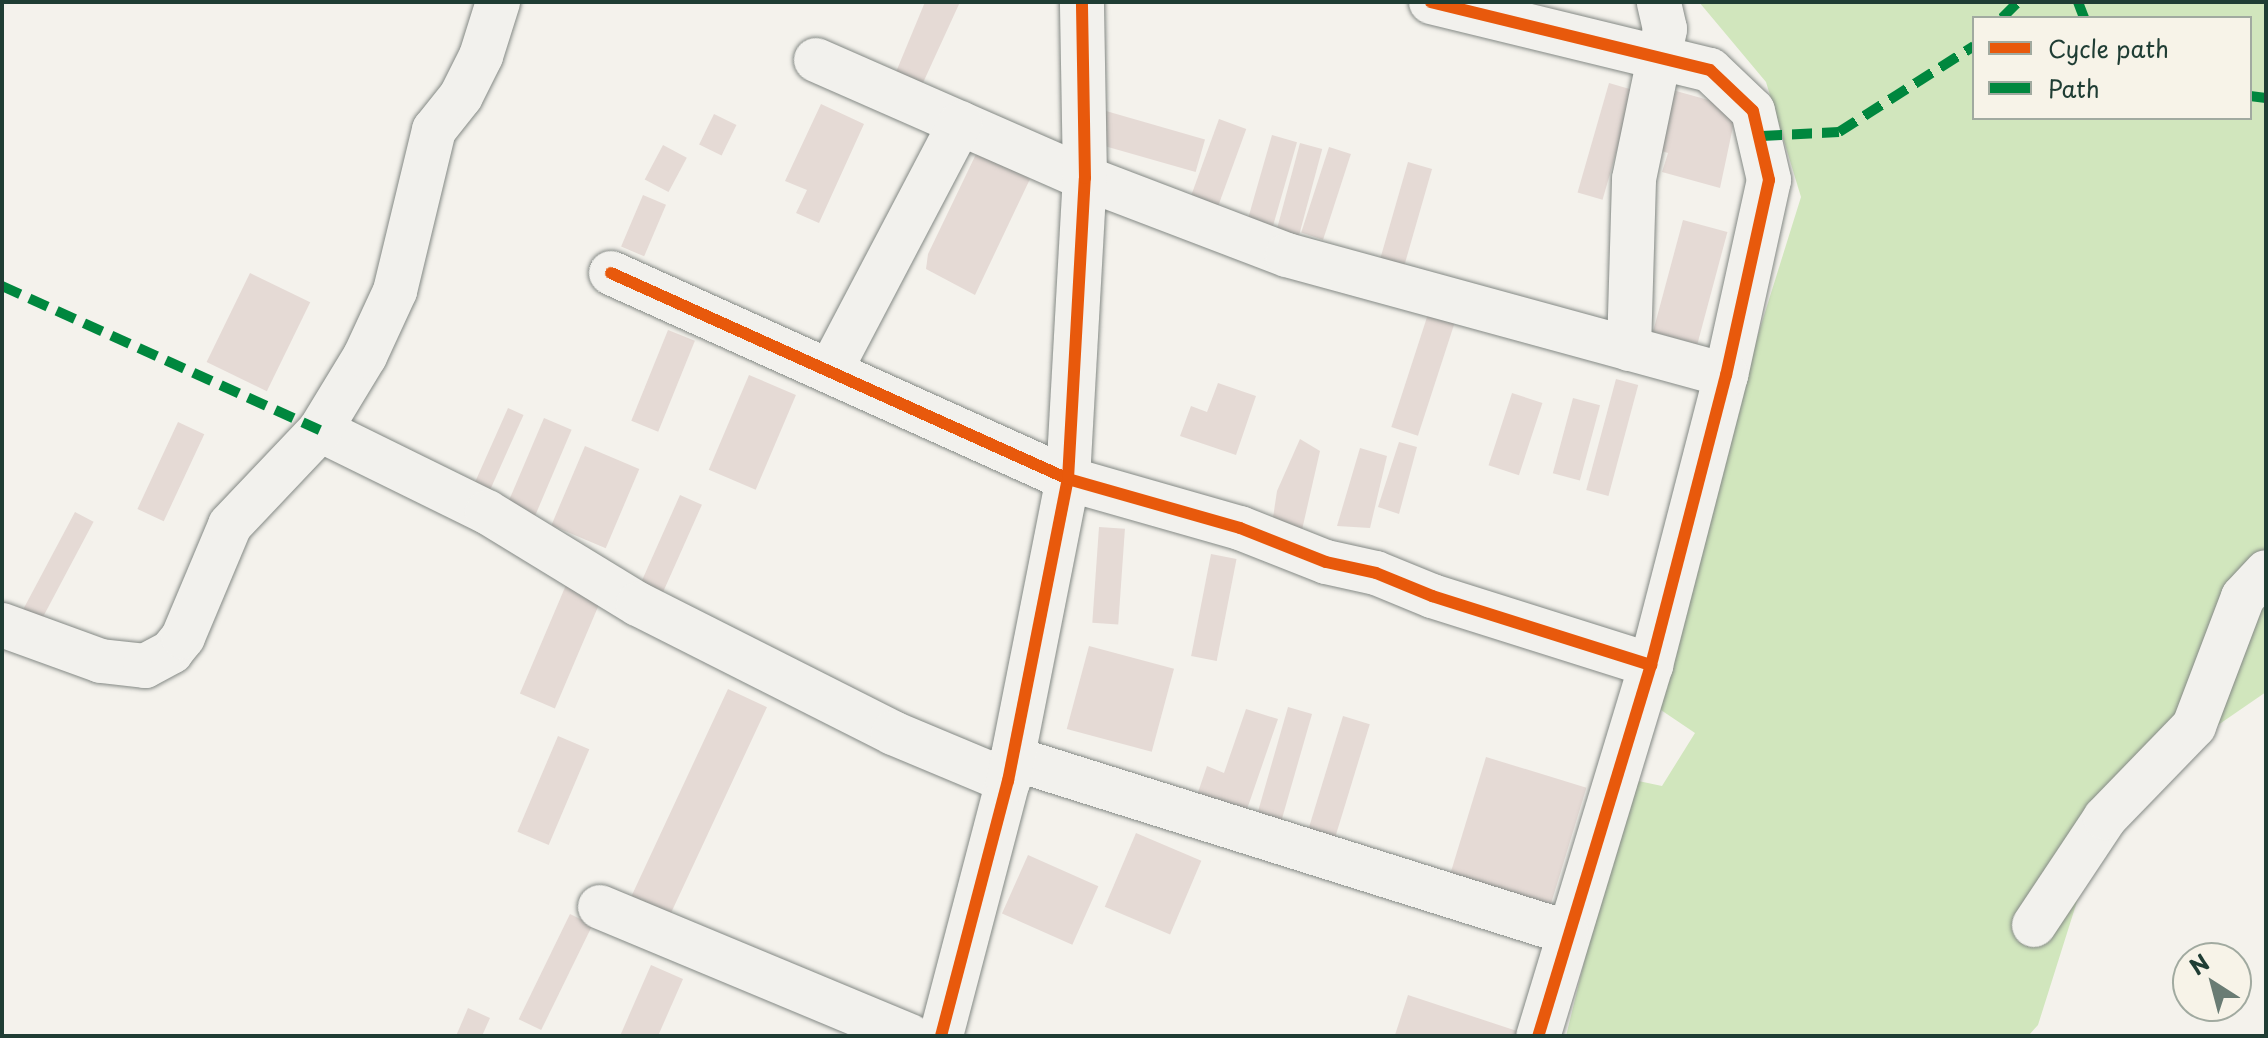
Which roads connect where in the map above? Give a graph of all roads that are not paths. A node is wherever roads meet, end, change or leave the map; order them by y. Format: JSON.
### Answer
{"nodes":[{"id":1,"x":498,"y":2,"type":"edge"},
{"id":2,"x":1082,"y":2,"type":"edge"},
{"id":3,"x":1431,"y":2,"type":"edge"},
{"id":4,"x":1659,"y":2,"type":"edge"},
{"id":5,"x":1658,"y":57,"type":"junction"},
{"id":6,"x":816,"y":60,"type":"dead end"},
{"id":7,"x":960,"y":123,"type":"junction"},
{"id":8,"x":1085,"y":178,"type":"junction"},
{"id":9,"x":611,"y":273,"type":"dead end"},
{"id":10,"x":1629,"y":349,"type":"junction"},
{"id":11,"x":830,"y":371,"type":"junction"},
{"id":12,"x":1726,"y":375,"type":"junction"},
{"id":13,"x":320,"y":430,"type":"junction"},
{"id":14,"x":1068,"y":479,"type":"junction"},
{"id":15,"x":2266,"y":572,"type":"edge"},
{"id":16,"x":2,"y":625,"type":"edge"},
{"id":17,"x":1651,"y":665,"type":"junction"},
{"id":18,"x":1010,"y":769,"type":"junction"},
{"id":19,"x":600,"y":907,"type":"dead end"},
{"id":20,"x":2034,"y":925,"type":"dead end"},
{"id":21,"x":1566,"y":932,"type":"junction"},
{"id":22,"x":910,"y":1036,"type":"edge"},
{"id":23,"x":941,"y":1036,"type":"edge"},
{"id":24,"x":1538,"y":1036,"type":"edge"}],
"edges":[{"from":1,"to":13,"type":"street"},
{"from":2,"to":8,"type":"street"},
{"from":3,"to":5,"type":"street"},
{"from":4,"to":5,"type":"street"},
{"from":5,"to":10,"type":"street"},
{"from":5,"to":12,"type":"street"},
{"from":6,"to":7,"type":"street"},
{"from":7,"to":8,"type":"street"},
{"from":7,"to":11,"type":"street"},
{"from":8,"to":10,"type":"street"},
{"from":8,"to":14,"type":"street"},
{"from":9,"to":11,"type":"street"},
{"from":10,"to":12,"type":"street"},
{"from":11,"to":14,"type":"street"},
{"from":12,"to":17,"type":"street"},
{"from":13,"to":16,"type":"street"},
{"from":13,"to":18,"type":"street"},
{"from":14,"to":17,"type":"street"},
{"from":14,"to":18,"type":"street"},
{"from":15,"to":20,"type":"street"},
{"from":17,"to":21,"type":"street"},
{"from":18,"to":21,"type":"street"},
{"from":18,"to":23,"type":"street"},
{"from":19,"to":22,"type":"street"},
{"from":21,"to":24,"type":"street"}]}
